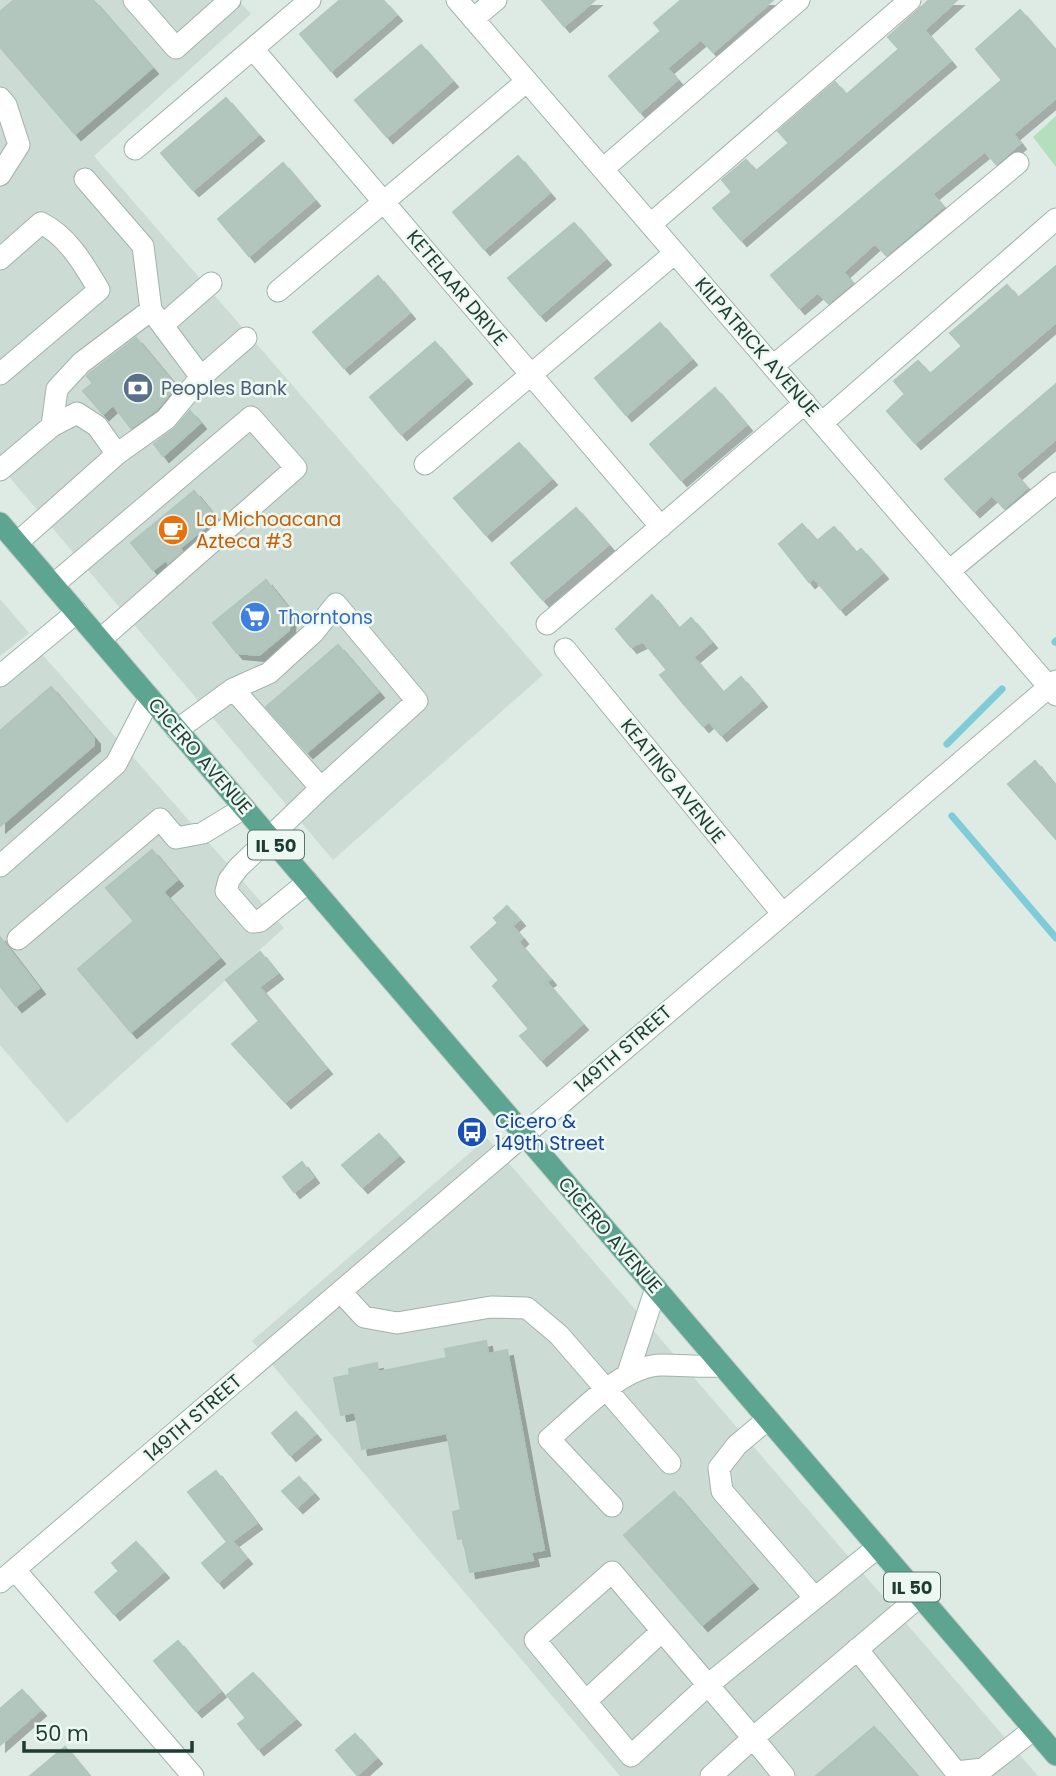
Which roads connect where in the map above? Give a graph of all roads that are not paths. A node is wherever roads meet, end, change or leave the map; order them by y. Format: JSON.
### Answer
{"nodes":[{"id":1,"x":134,"y":0,"type":"edge"},
{"id":2,"x":230,"y":0,"type":"edge"},
{"id":3,"x":310,"y":0,"type":"edge"},
{"id":4,"x":457,"y":0,"type":"edge"},
{"id":5,"x":496,"y":0,"type":"edge"},
{"id":6,"x":799,"y":0,"type":"edge"},
{"id":7,"x":910,"y":0,"type":"edge"},
{"id":8,"x":474,"y":19,"type":"junction"},
{"id":9,"x":253,"y":49,"type":"junction"},
{"id":10,"x":527,"y":81,"type":"junction"},
{"id":11,"x":0,"y":98,"type":"edge"},
{"id":12,"x":0,"y":124,"type":"edge"},
{"id":13,"x":0,"y":145,"type":"edge"},
{"id":14,"x":135,"y":149,"type":"dead end"},
{"id":15,"x":1018,"y":163,"type":"dead end"},
{"id":16,"x":603,"y":169,"type":"junction"},
{"id":17,"x":0,"y":175,"type":"edge"},
{"id":18,"x":85,"y":179,"type":"dead end"},
{"id":19,"x":384,"y":202,"type":"junction"},
{"id":20,"x":1056,"y":219,"type":"edge"},
{"id":21,"x":651,"y":225,"type":"junction"},
{"id":22,"x":675,"y":253,"type":"junction"},
{"id":23,"x":0,"y":259,"type":"edge"},
{"id":24,"x":211,"y":283,"type":"dead end"},
{"id":25,"x":278,"y":291,"type":"dead end"},
{"id":26,"x":158,"y":317,"type":"junction"},
{"id":27,"x":246,"y":338,"type":"dead end"},
{"id":28,"x":773,"y":366,"type":"junction"},
{"id":29,"x":0,"y":374,"type":"edge"},
{"id":30,"x":531,"y":375,"type":"junction"},
{"id":31,"x":201,"y":377,"type":"junction"},
{"id":32,"x":805,"y":403,"type":"junction"},
{"id":33,"x":822,"y":423,"type":"junction"},
{"id":34,"x":52,"y":426,"type":"junction"},
{"id":35,"x":117,"y":454,"type":"junction"},
{"id":36,"x":425,"y":464,"type":"dead end"},
{"id":37,"x":0,"y":470,"type":"edge"},
{"id":38,"x":1056,"y":483,"type":"edge"},
{"id":39,"x":0,"y":523,"type":"edge"},
{"id":40,"x":661,"y":527,"type":"junction"},
{"id":41,"x":17,"y":542,"type":"junction"},
{"id":42,"x":949,"y":571,"type":"junction"},
{"id":43,"x":53,"y":585,"type":"junction"},
{"id":44,"x":77,"y":612,"type":"junction"},
{"id":45,"x":547,"y":624,"type":"dead end"},
{"id":46,"x":100,"y":640,"type":"junction"},
{"id":47,"x":565,"y":649,"type":"dead end"},
{"id":48,"x":0,"y":675,"type":"edge"},
{"id":49,"x":1054,"y":687,"type":"edge"},
{"id":50,"x":233,"y":689,"type":"junction"},
{"id":51,"x":150,"y":698,"type":"junction"},
{"id":52,"x":177,"y":730,"type":"junction"},
{"id":53,"x":321,"y":788,"type":"junction"},
{"id":54,"x":244,"y":808,"type":"junction"},
{"id":55,"x":271,"y":839,"type":"junction"},
{"id":56,"x":0,"y":866,"type":"edge"},
{"id":57,"x":308,"y":882,"type":"junction"},
{"id":58,"x":782,"y":913,"type":"junction"},
{"id":59,"x":18,"y":939,"type":"dead end"},
{"id":60,"x":524,"y":1135,"type":"junction"},
{"id":61,"x":656,"y":1289,"type":"junction"},
{"id":62,"x":341,"y":1292,"type":"junction"},
{"id":63,"x":722,"y":1366,"type":"junction"},
{"id":64,"x":628,"y":1373,"type":"junction"},
{"id":65,"x":606,"y":1391,"type":"junction"},
{"id":66,"x":768,"y":1419,"type":"junction"},
{"id":67,"x":670,"y":1463,"type":"dead end"},
{"id":68,"x":612,"y":1506,"type":"dead end"},
{"id":69,"x":878,"y":1547,"type":"junction"},
{"id":70,"x":8,"y":1576,"type":"edge"},
{"id":71,"x":920,"y":1596,"type":"junction"},
{"id":72,"x":815,"y":1598,"type":"junction"},
{"id":73,"x":662,"y":1631,"type":"junction"},
{"id":74,"x":857,"y":1649,"type":"junction"},
{"id":75,"x":708,"y":1685,"type":"junction"},
{"id":76,"x":586,"y":1701,"type":"junction"},
{"id":77,"x":1034,"y":1729,"type":"junction"},
{"id":78,"x":753,"y":1738,"type":"junction"},
{"id":79,"x":1056,"y":1755,"type":"edge"},
{"id":80,"x":193,"y":1776,"type":"edge"},
{"id":81,"x":711,"y":1776,"type":"edge"},
{"id":82,"x":784,"y":1776,"type":"edge"}],
"edges":[{"from":1,"to":2,"type":"street"},
{"from":3,"to":9,"type":"street"},
{"from":4,"to":8,"type":"street","name":"KILPATRICK AVENUE"},
{"from":5,"to":8,"type":"street"},
{"from":6,"to":16,"type":"street"},
{"from":7,"to":21,"type":"street"},
{"from":8,"to":10,"type":"street","name":"KILPATRICK AVENUE"},
{"from":9,"to":14,"type":"street"},
{"from":9,"to":19,"type":"street","name":"KETELAAR DRIVE"},
{"from":10,"to":16,"type":"street","name":"KILPATRICK AVENUE"},
{"from":10,"to":19,"type":"street"},
{"from":11,"to":17,"type":"street"},
{"from":12,"to":13,"type":"street"},
{"from":15,"to":28,"type":"street"},
{"from":16,"to":21,"type":"street","name":"KILPATRICK AVENUE"},
{"from":18,"to":26,"type":"street"},
{"from":19,"to":25,"type":"street"},
{"from":19,"to":30,"type":"street","name":"KETELAAR DRIVE"},
{"from":20,"to":33,"type":"street"},
{"from":21,"to":22,"type":"street","name":"KILPATRICK AVENUE"},
{"from":22,"to":28,"type":"street","name":"KILPATRICK AVENUE"},
{"from":22,"to":30,"type":"street"},
{"from":23,"to":29,"type":"street"},
{"from":24,"to":26,"type":"street"},
{"from":26,"to":31,"type":"street"},
{"from":26,"to":34,"type":"street"},
{"from":27,"to":31,"type":"street"},
{"from":28,"to":32,"type":"street","name":"KILPATRICK AVENUE"},
{"from":30,"to":36,"type":"street"},
{"from":30,"to":40,"type":"street","name":"KETELAAR DRIVE"},
{"from":31,"to":35,"type":"street"},
{"from":32,"to":33,"type":"street","name":"KILPATRICK AVENUE"},
{"from":32,"to":40,"type":"street"},
{"from":33,"to":42,"type":"street","name":"KILPATRICK AVENUE"},
{"from":34,"to":35,"type":"street"},
{"from":34,"to":37,"type":"street"},
{"from":35,"to":41,"type":"street"},
{"from":38,"to":42,"type":"street"},
{"from":39,"to":41,"type":"main road","name":"CICERO AVENUE","number":"IL 50"},
{"from":40,"to":45,"type":"street"},
{"from":41,"to":43,"type":"main road","name":"CICERO AVENUE","number":"IL 50"},
{"from":42,"to":49,"type":"street","name":"KILPATRICK AVENUE"},
{"from":43,"to":44,"type":"main road","name":"CICERO AVENUE","number":"IL 50"},
{"from":43,"to":46,"type":"street"},
{"from":44,"to":46,"type":"main road","name":"CICERO AVENUE","number":"IL 50"},
{"from":44,"to":48,"type":"street"},
{"from":46,"to":51,"type":"main road","name":"CICERO AVENUE","number":"IL 50"},
{"from":47,"to":58,"type":"street","name":"KEATING AVENUE"},
{"from":49,"to":58,"type":"street","name":"149TH STREET"},
{"from":50,"to":52,"type":"street"},
{"from":50,"to":53,"type":"street"},
{"from":50,"to":53,"type":"street"},
{"from":51,"to":52,"type":"main road","name":"CICERO AVENUE","number":"IL 50"},
{"from":51,"to":56,"type":"street"},
{"from":52,"to":54,"type":"main road","name":"CICERO AVENUE","number":"IL 50"},
{"from":53,"to":55,"type":"street"},
{"from":54,"to":55,"type":"main road","name":"CICERO AVENUE","number":"IL 50"},
{"from":54,"to":59,"type":"street"},
{"from":55,"to":57,"type":"main road","name":"CICERO AVENUE","number":"IL 50"},
{"from":55,"to":57,"type":"street"},
{"from":57,"to":60,"type":"main road","name":"CICERO AVENUE","number":"IL 50"},
{"from":58,"to":60,"type":"street","name":"149TH STREET"},
{"from":60,"to":61,"type":"main road","name":"CICERO AVENUE","number":"IL 50"},
{"from":60,"to":62,"type":"street","name":"149TH STREET"},
{"from":61,"to":63,"type":"main road","name":"CICERO AVENUE","number":"IL 50"},
{"from":61,"to":64,"type":"street"},
{"from":62,"to":65,"type":"street"},
{"from":62,"to":70,"type":"street","name":"149TH STREET"},
{"from":63,"to":64,"type":"street"},
{"from":63,"to":66,"type":"main road","name":"CICERO AVENUE","number":"IL 50"},
{"from":64,"to":65,"type":"street"},
{"from":65,"to":67,"type":"street"},
{"from":65,"to":68,"type":"street"},
{"from":66,"to":69,"type":"main road","name":"CICERO AVENUE","number":"IL 50"},
{"from":66,"to":72,"type":"street"},
{"from":69,"to":71,"type":"main road","name":"CICERO AVENUE","number":"IL 50"},
{"from":69,"to":72,"type":"street"},
{"from":70,"to":80,"type":"street"},
{"from":71,"to":74,"type":"street"},
{"from":71,"to":77,"type":"main road","name":"CICERO AVENUE","number":"IL 50"},
{"from":72,"to":75,"type":"street"},
{"from":73,"to":75,"type":"street"},
{"from":73,"to":76,"type":"street"},
{"from":73,"to":76,"type":"street"},
{"from":74,"to":77,"type":"street"},
{"from":74,"to":78,"type":"street"},
{"from":75,"to":76,"type":"street"},
{"from":75,"to":78,"type":"street"},
{"from":77,"to":79,"type":"main road","name":"CICERO AVENUE","number":"IL 50"},
{"from":78,"to":81,"type":"street"},
{"from":78,"to":82,"type":"street"}]}
